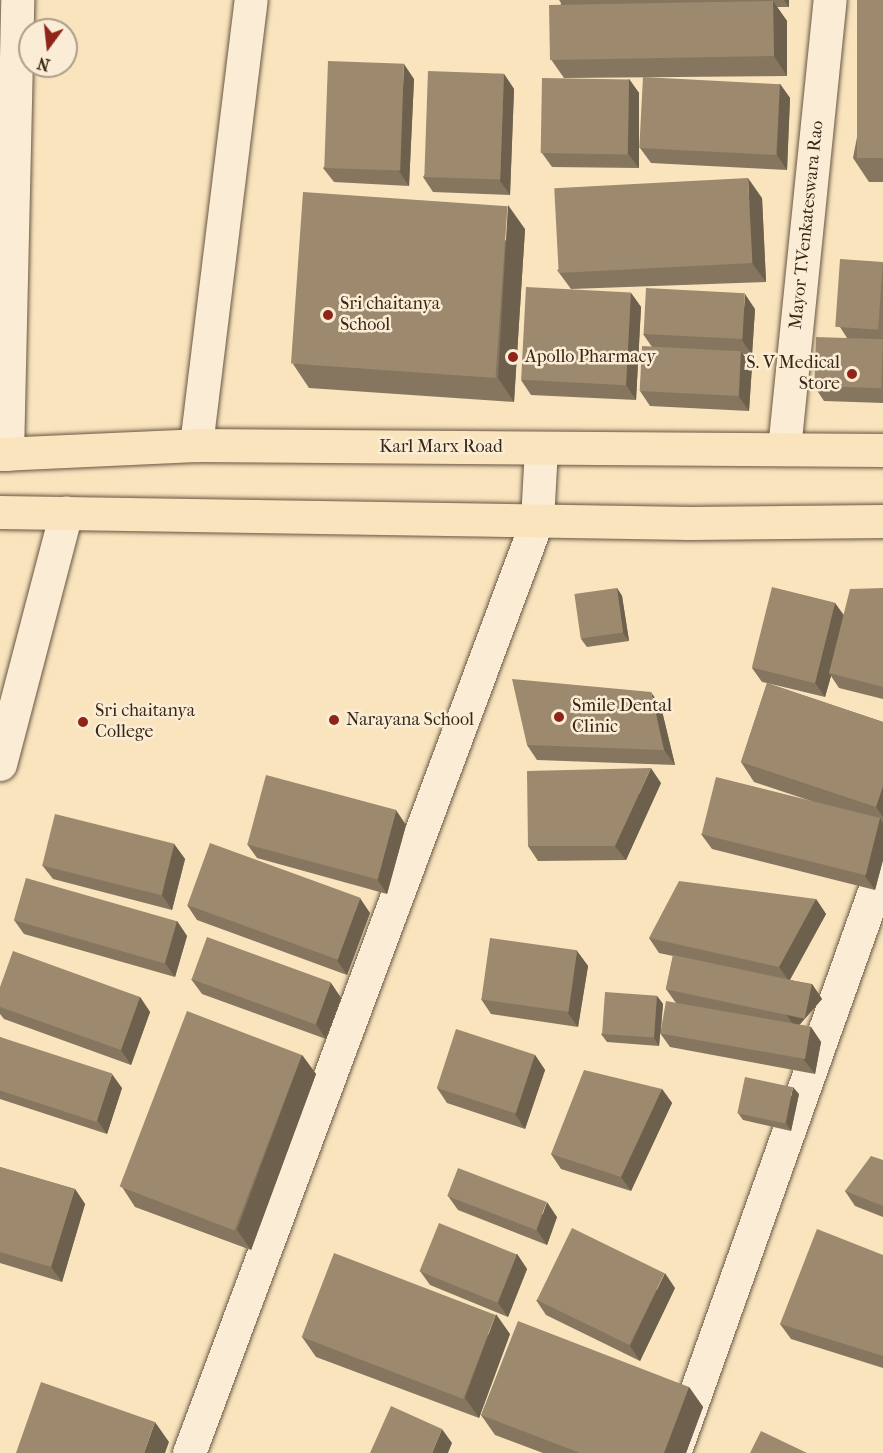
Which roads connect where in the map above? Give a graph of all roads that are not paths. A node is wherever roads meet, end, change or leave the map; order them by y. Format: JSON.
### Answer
{"nodes":[{"id":1,"x":17,"y":0,"type":"edge"},
{"id":2,"x":251,"y":0,"type":"edge"},
{"id":3,"x":830,"y":0,"type":"edge"},
{"id":4,"x":195,"y":445,"type":"junction"},
{"id":5,"x":541,"y":448,"type":"junction"},
{"id":6,"x":784,"y":449,"type":"junction"},
{"id":7,"x":883,"y":450,"type":"edge"},
{"id":8,"x":4,"y":454,"type":"edge"},
{"id":9,"x":0,"y":512,"type":"edge"},
{"id":10,"x":66,"y":513,"type":"junction"},
{"id":11,"x":537,"y":520,"type":"junction"},
{"id":12,"x":883,"y":521,"type":"edge"},
{"id":13,"x":0,"y":764,"type":"edge"},
{"id":14,"x":883,"y":866,"type":"edge"},
{"id":15,"x":189,"y":1453,"type":"edge"},
{"id":16,"x":674,"y":1453,"type":"edge"}],
"edges":[{"from":1,"to":8,"type":"street"},
{"from":2,"to":4,"type":"street"},
{"from":3,"to":6,"type":"street","name":"Mayor T.Venkateswara Rao"},
{"from":4,"to":5,"type":"main road","name":"Karl Marx Road"},
{"from":4,"to":8,"type":"main road","name":"Karl Marx Road"},
{"from":5,"to":6,"type":"main road","name":"Karl Marx Road"},
{"from":5,"to":11,"type":"street"},
{"from":6,"to":7,"type":"main road","name":"Karl Marx Road"},
{"from":9,"to":10,"type":"main road"},
{"from":10,"to":11,"type":"main road"},
{"from":10,"to":13,"type":"street"},
{"from":11,"to":12,"type":"main road"},
{"from":11,"to":15,"type":"street"},
{"from":14,"to":16,"type":"street"}]}
